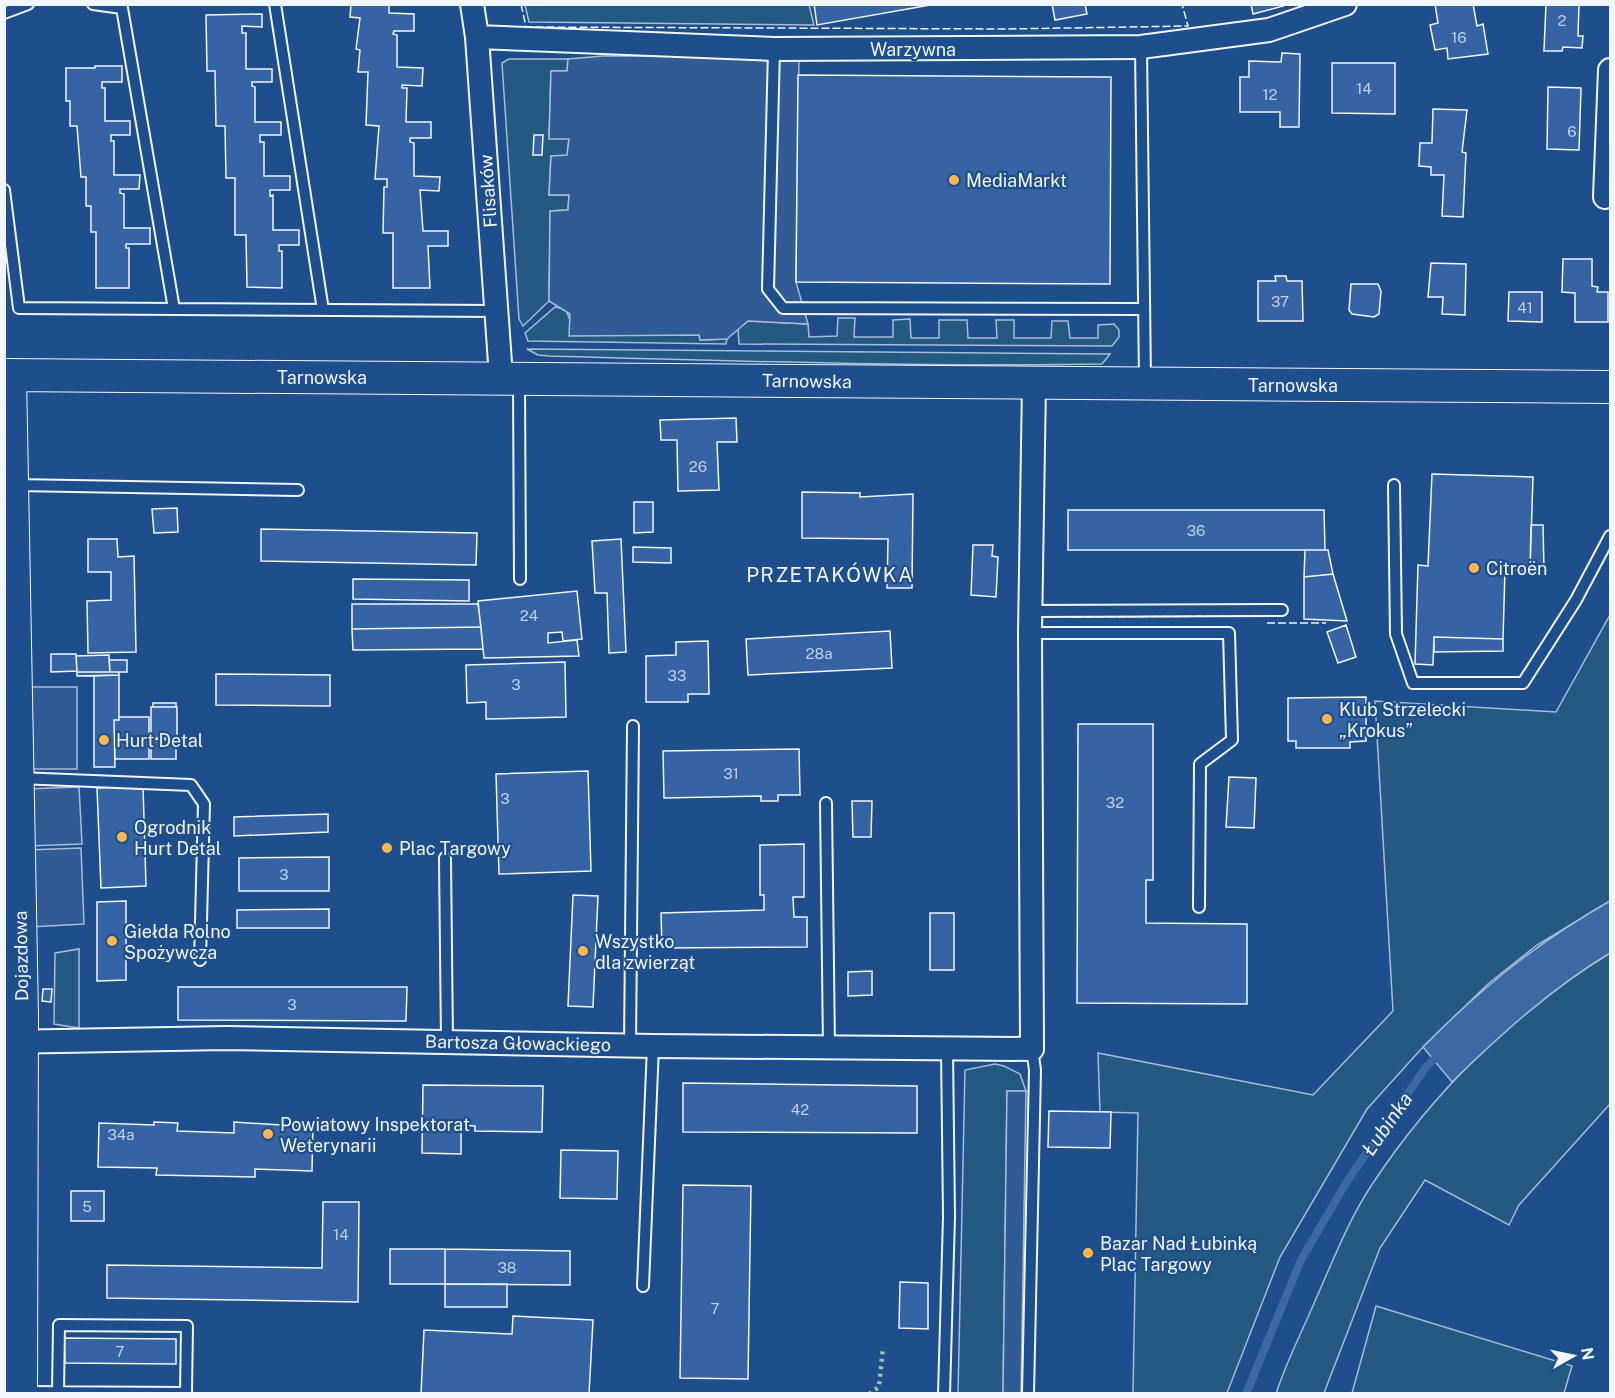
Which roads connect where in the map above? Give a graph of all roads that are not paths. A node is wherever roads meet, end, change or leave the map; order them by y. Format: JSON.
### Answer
{"nodes":[{"id":1,"x":28,"y":4,"type":"edge"},
{"id":2,"x":93,"y":4,"type":"edge"},
{"id":3,"x":275,"y":4,"type":"edge"},
{"id":4,"x":472,"y":4,"type":"edge"},
{"id":5,"x":1345,"y":4,"type":"edge"},
{"id":6,"x":4,"y":14,"type":"edge"},
{"id":7,"x":477,"y":37,"type":"junction"},
{"id":8,"x":1141,"y":47,"type":"junction"},
{"id":9,"x":774,"y":49,"type":"junction"},
{"id":10,"x":1611,"y":70,"type":"edge"},
{"id":11,"x":4,"y":190,"type":"edge"},
{"id":12,"x":1605,"y":198,"type":"dead end"},
{"id":13,"x":174,"y":309,"type":"junction"},
{"id":14,"x":1144,"y":309,"type":"junction"},
{"id":15,"x":323,"y":310,"type":"junction"},
{"id":16,"x":497,"y":311,"type":"junction"},
{"id":17,"x":7,"y":375,"type":"edge"},
{"id":18,"x":510,"y":377,"type":"junction"},
{"id":19,"x":1034,"y":384,"type":"junction"},
{"id":20,"x":1145,"y":384,"type":"junction"},
{"id":21,"x":1611,"y":387,"type":"edge"},
{"id":22,"x":13,"y":485,"type":"junction"},
{"id":23,"x":1394,"y":485,"type":"dead end"},
{"id":24,"x":298,"y":490,"type":"dead end"},
{"id":25,"x":1611,"y":536,"type":"edge"},
{"id":26,"x":520,"y":579,"type":"dead end"},
{"id":27,"x":1282,"y":610,"type":"dead end"},
{"id":28,"x":1031,"y":611,"type":"junction"},
{"id":29,"x":1030,"y":633,"type":"junction"},
{"id":30,"x":11,"y":674,"type":"edge"},
{"id":31,"x":633,"y":726,"type":"dead end"},
{"id":32,"x":18,"y":778,"type":"junction"},
{"id":33,"x":826,"y":803,"type":"dead end"},
{"id":34,"x":445,"y":858,"type":"dead end"},
{"id":35,"x":1199,"y":907,"type":"dead end"},
{"id":36,"x":200,"y":960,"type":"dead end"},
{"id":37,"x":447,"y":1041,"type":"junction"},
{"id":38,"x":13,"y":1042,"type":"edge"},
{"id":39,"x":630,"y":1046,"type":"junction"},
{"id":40,"x":652,"y":1046,"type":"junction"},
{"id":41,"x":829,"y":1048,"type":"junction"},
{"id":42,"x":947,"y":1049,"type":"junction"},
{"id":43,"x":1032,"y":1049,"type":"junction"},
{"id":44,"x":643,"y":1286,"type":"dead end"},
{"id":45,"x":58,"y":1392,"type":"junction"},
{"id":46,"x":21,"y":1393,"type":"edge"},
{"id":47,"x":944,"y":1394,"type":"edge"},
{"id":48,"x":1028,"y":1394,"type":"edge"}],
"edges":[{"from":1,"to":6,"type":"lane"},
{"from":2,"to":13,"type":"lane"},
{"from":3,"to":15,"type":"lane"},
{"from":4,"to":7,"type":"street","name":"Flisaków"},
{"from":5,"to":8,"type":"street","name":"Warzywna"},
{"from":7,"to":9,"type":"street","name":"Warzywna"},
{"from":7,"to":16,"type":"street","name":"Flisaków"},
{"from":8,"to":9,"type":"street","name":"Warzywna"},
{"from":8,"to":14,"type":"lane"},
{"from":9,"to":14,"type":"lane"},
{"from":10,"to":12,"type":"street"},
{"from":11,"to":13,"type":"lane"},
{"from":13,"to":15,"type":"lane"},
{"from":14,"to":20,"type":"lane"},
{"from":15,"to":16,"type":"lane"},
{"from":16,"to":18,"type":"street","name":"Flisaków"},
{"from":17,"to":18,"type":"main road","name":"Tarnowska"},
{"from":17,"to":22,"type":"main road","name":"Dojazdowa"},
{"from":18,"to":19,"type":"main road","name":"Tarnowska"},
{"from":18,"to":26,"type":"lane"},
{"from":19,"to":20,"type":"main road","name":"Tarnowska"},
{"from":19,"to":28,"type":"street"},
{"from":20,"to":21,"type":"main road","name":"Tarnowska"},
{"from":22,"to":24,"type":"lane"},
{"from":22,"to":30,"type":"main road","name":"Dojazdowa"},
{"from":23,"to":25,"type":"lane"},
{"from":27,"to":28,"type":"lane"},
{"from":28,"to":29,"type":"street"},
{"from":29,"to":35,"type":"lane"},
{"from":29,"to":43,"type":"street"},
{"from":30,"to":32,"type":"main road","name":"Dojazdowa"},
{"from":31,"to":39,"type":"lane"},
{"from":32,"to":36,"type":"lane"},
{"from":32,"to":38,"type":"main road","name":"Dojazdowa"},
{"from":33,"to":41,"type":"lane"},
{"from":34,"to":37,"type":"lane"},
{"from":37,"to":38,"type":"street","name":"Bartosza Głowackiego"},
{"from":37,"to":39,"type":"street","name":"Bartosza Głowackiego"},
{"from":38,"to":46,"type":"main road","name":"Dojazdowa"},
{"from":39,"to":40,"type":"street","name":"Bartosza Głowackiego"},
{"from":40,"to":41,"type":"street","name":"Bartosza Głowackiego"},
{"from":40,"to":44,"type":"lane"},
{"from":41,"to":42,"type":"street","name":"Bartosza Głowackiego"},
{"from":42,"to":43,"type":"street","name":"Bartosza Głowackiego"},
{"from":42,"to":47,"type":"lane"},
{"from":43,"to":48,"type":"lane"},
{"from":45,"to":45,"type":"lane"},
{"from":45,"to":46,"type":"lane"}]}
